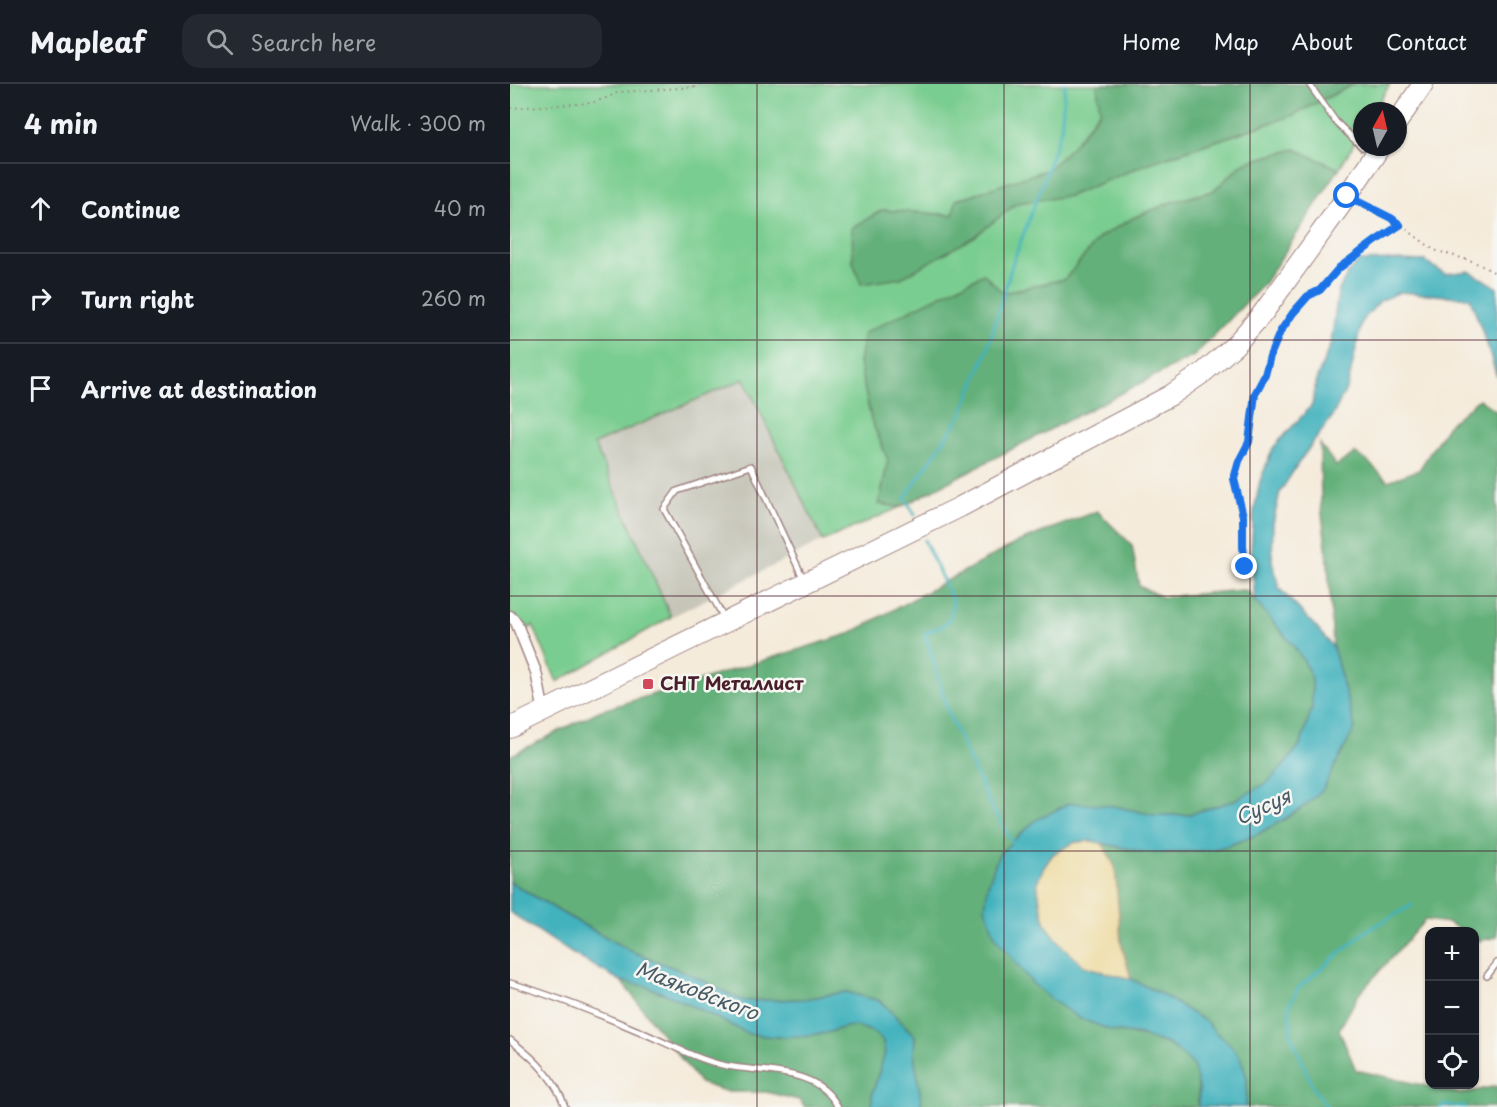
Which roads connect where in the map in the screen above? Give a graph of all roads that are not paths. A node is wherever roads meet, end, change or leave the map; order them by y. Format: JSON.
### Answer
{"nodes":[{"id":1,"x":1309,"y":84,"type":"edge"},
{"id":2,"x":1423,"y":84,"type":"edge"},
{"id":3,"x":1407,"y":108,"type":"edge"},
{"id":4,"x":1353,"y":136,"type":"edge"},
{"id":5,"x":1367,"y":156,"type":"edge"},
{"id":6,"x":805,"y":584,"type":"junction"},
{"id":7,"x":510,"y":616,"type":"edge"},
{"id":8,"x":727,"y":622,"type":"junction"},
{"id":9,"x":544,"y":712,"type":"junction"},
{"id":10,"x":510,"y":728,"type":"edge"},
{"id":11,"x":1497,"y":963,"type":"edge"},
{"id":12,"x":1488,"y":976,"type":"dead end"},
{"id":13,"x":510,"y":983,"type":"edge"},
{"id":14,"x":510,"y":1041,"type":"edge"},
{"id":15,"x":565,"y":1107,"type":"edge"},
{"id":16,"x":838,"y":1107,"type":"edge"}],
"edges":[{"from":1,"to":4,"type":"lane"},
{"from":2,"to":3,"type":"highway"},
{"from":5,"to":6,"type":"highway"},
{"from":6,"to":8,"type":"highway"},
{"from":6,"to":8,"type":"lane"},
{"from":7,"to":9,"type":"street"},
{"from":8,"to":9,"type":"highway"},
{"from":9,"to":10,"type":"highway"},
{"from":11,"to":12,"type":"lane"},
{"from":13,"to":16,"type":"lane"},
{"from":14,"to":15,"type":"lane"}]}
